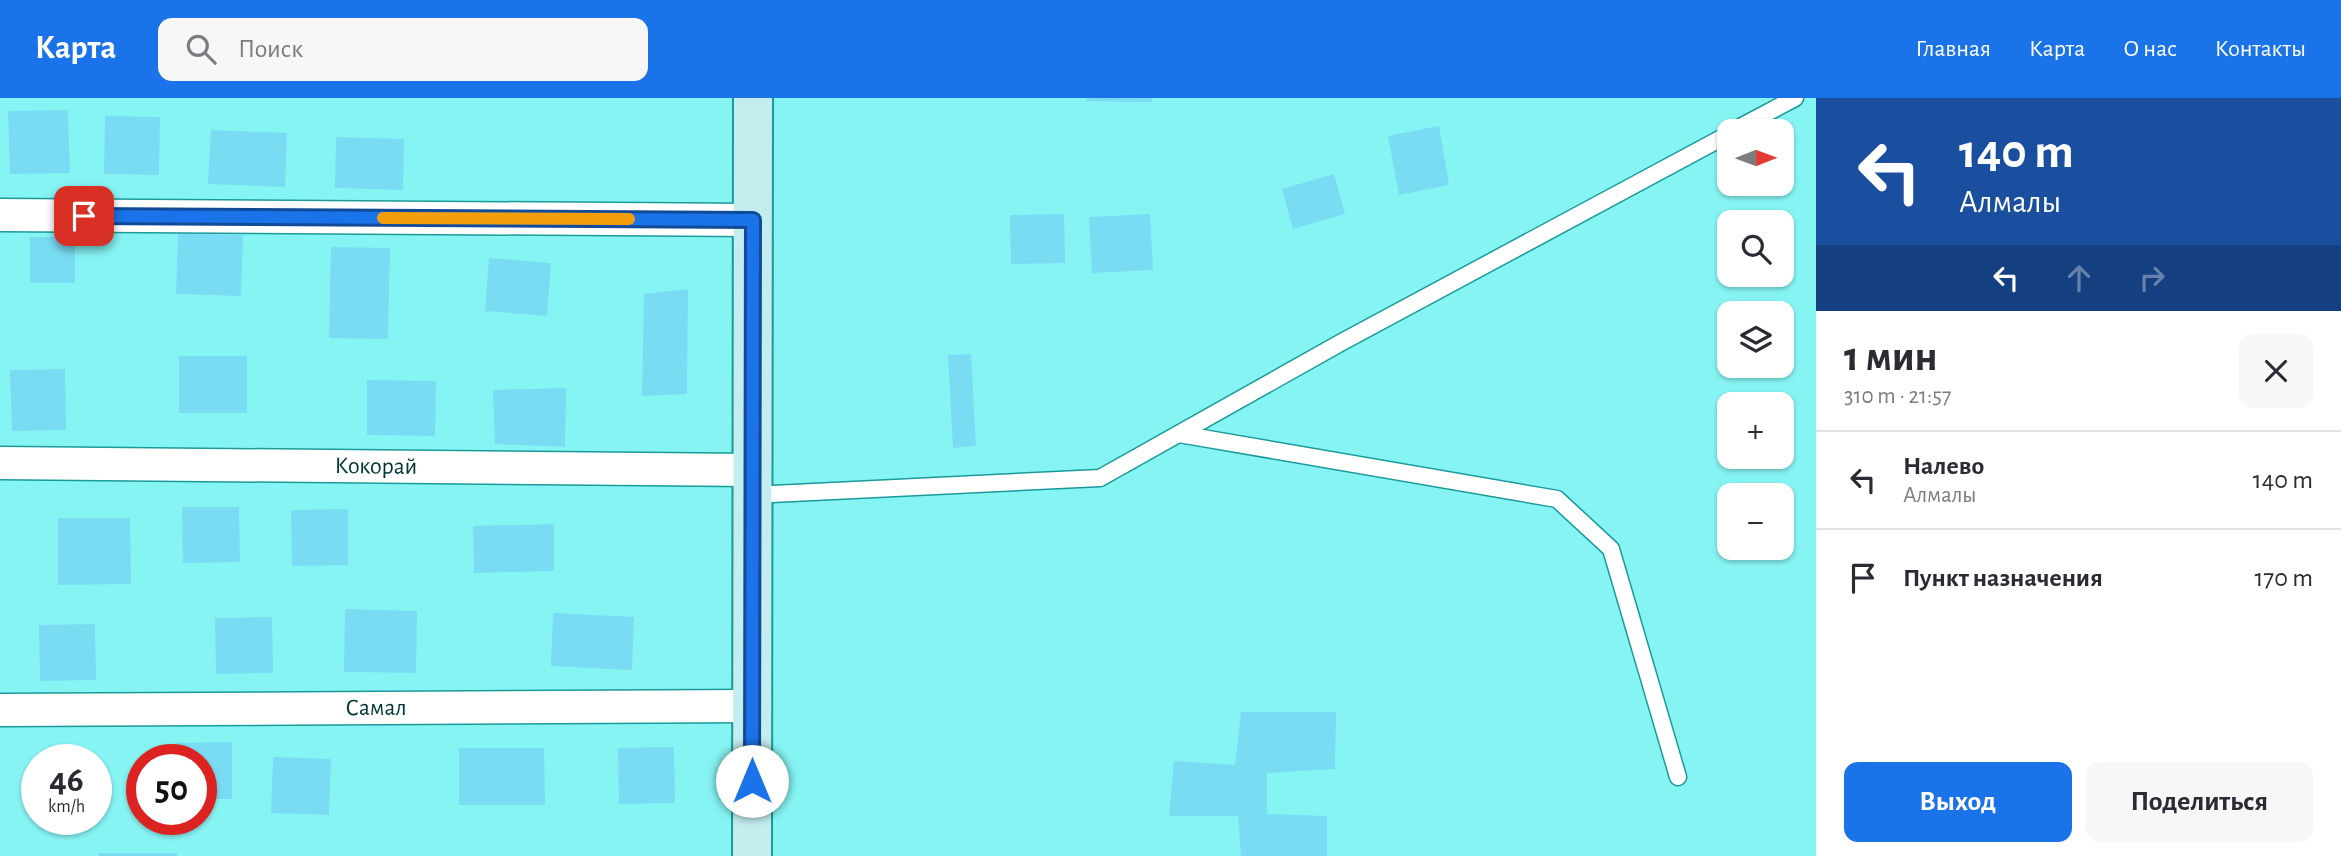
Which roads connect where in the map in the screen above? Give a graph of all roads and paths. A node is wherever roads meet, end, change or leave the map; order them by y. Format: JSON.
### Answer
{"nodes":[{"id":1,"x":753,"y":98,"type":"edge"},
{"id":2,"x":1795,"y":98,"type":"edge"},
{"id":3,"x":1755,"y":119,"type":"edge"},
{"id":4,"x":1717,"y":140,"type":"edge"},
{"id":5,"x":0,"y":215,"type":"edge"},
{"id":6,"x":753,"y":220,"type":"junction"},
{"id":7,"x":1179,"y":434,"type":"junction"},
{"id":8,"x":0,"y":463,"type":"edge"},
{"id":9,"x":752,"y":482,"type":"junction"},
{"id":10,"x":752,"y":706,"type":"junction"},
{"id":11,"x":0,"y":710,"type":"edge"},
{"id":12,"x":1678,"y":777,"type":"dead end"},
{"id":13,"x":752,"y":856,"type":"edge"}],
"edges":[{"from":1,"to":6,"type":"main road"},
{"from":2,"to":3,"type":"lane"},
{"from":4,"to":7,"type":"lane"},
{"from":5,"to":6,"type":"street"},
{"from":6,"to":9,"type":"main road"},
{"from":7,"to":9,"type":"lane"},
{"from":7,"to":12,"type":"lane"},
{"from":8,"to":9,"type":"street","name":"Кокорай"},
{"from":9,"to":10,"type":"main road"},
{"from":10,"to":11,"type":"street","name":"Самал"},
{"from":10,"to":13,"type":"main road"}]}
